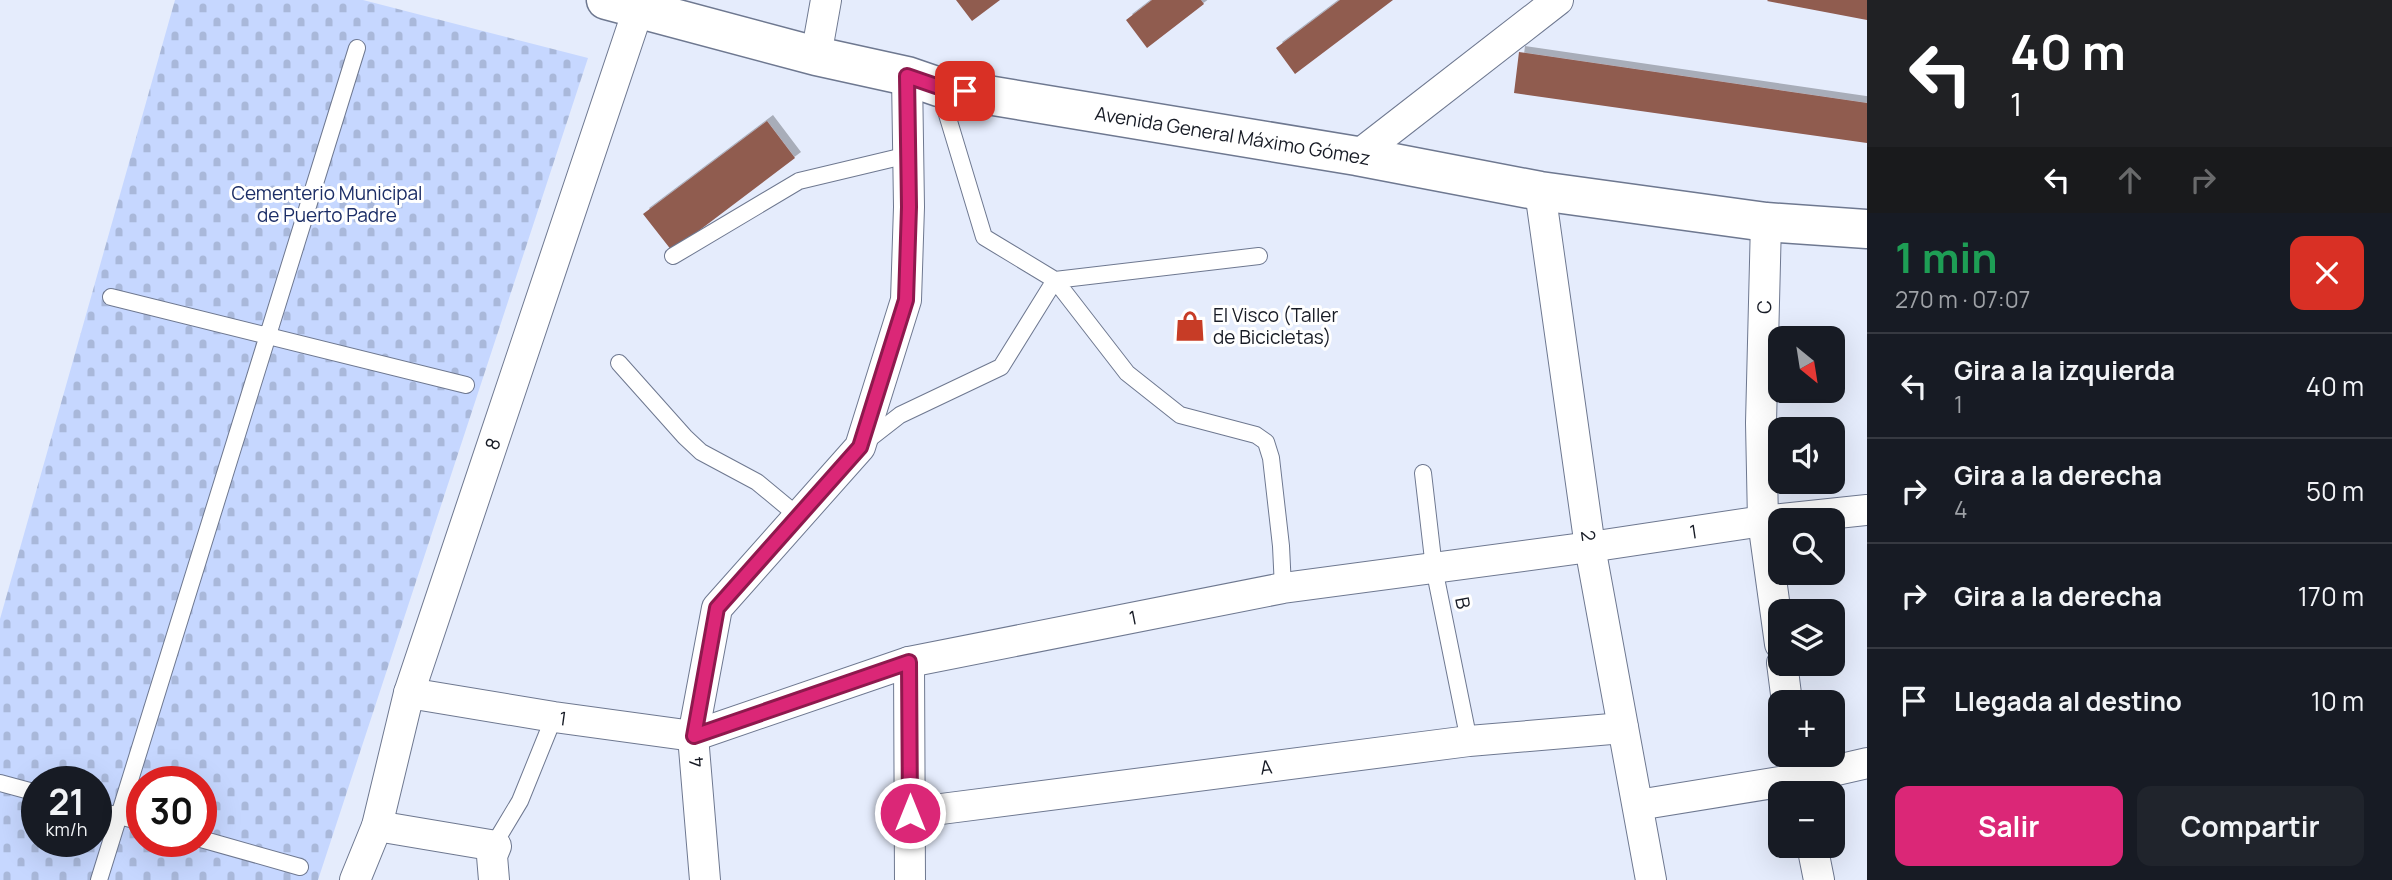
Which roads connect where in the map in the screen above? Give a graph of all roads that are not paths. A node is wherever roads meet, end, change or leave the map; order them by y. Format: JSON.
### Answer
{"nodes":[{"id":1,"x":826,"y":0,"type":"edge"},
{"id":2,"x":1558,"y":0,"type":"edge"},
{"id":3,"x":622,"y":4,"type":"edge"},
{"id":4,"x":357,"y":48,"type":"dead end"},
{"id":5,"x":816,"y":55,"type":"junction"},
{"id":6,"x":923,"y":82,"type":"junction"},
{"id":7,"x":908,"y":155,"type":"junction"},
{"id":8,"x":1357,"y":156,"type":"junction"},
{"id":9,"x":1539,"y":191,"type":"junction"},
{"id":10,"x":1766,"y":222,"type":"junction"},
{"id":11,"x":1867,"y":229,"type":"edge"},
{"id":12,"x":673,"y":256,"type":"dead end"},
{"id":13,"x":1259,"y":256,"type":"dead end"},
{"id":14,"x":1055,"y":280,"type":"junction"},
{"id":15,"x":111,"y":296,"type":"dead end"},
{"id":16,"x":268,"y":336,"type":"junction"},
{"id":17,"x":619,"y":363,"type":"dead end"},
{"id":18,"x":467,"y":385,"type":"dead end"},
{"id":19,"x":860,"y":447,"type":"junction"},
{"id":20,"x":1423,"y":473,"type":"dead end"},
{"id":21,"x":1867,"y":510,"type":"edge"},
{"id":22,"x":798,"y":516,"type":"junction"},
{"id":23,"x":1763,"y":521,"type":"junction"},
{"id":24,"x":1591,"y":547,"type":"junction"},
{"id":25,"x":1434,"y":568,"type":"junction"},
{"id":26,"x":1283,"y":588,"type":"junction"},
{"id":27,"x":1774,"y":599,"type":"edge"},
{"id":28,"x":909,"y":662,"type":"junction"},
{"id":29,"x":409,"y":693,"type":"junction"},
{"id":30,"x":554,"y":717,"type":"junction"},
{"id":31,"x":1623,"y":728,"type":"junction"},
{"id":32,"x":694,"y":736,"type":"junction"},
{"id":33,"x":1469,"y":741,"type":"junction"},
{"id":34,"x":1867,"y":763,"type":"edge"},
{"id":35,"x":1798,"y":775,"type":"edge"},
{"id":36,"x":0,"y":783,"type":"edge"},
{"id":37,"x":21,"y":789,"type":"edge"},
{"id":38,"x":1638,"y":805,"type":"junction"},
{"id":39,"x":910,"y":813,"type":"junction"},
{"id":40,"x":112,"y":814,"type":"edge"},
{"id":41,"x":119,"y":816,"type":"junction"},
{"id":42,"x":126,"y":818,"type":"edge"},
{"id":43,"x":377,"y":826,"type":"junction"},
{"id":44,"x":217,"y":843,"type":"edge"},
{"id":45,"x":496,"y":846,"type":"junction"},
{"id":46,"x":1815,"y":858,"type":"edge"},
{"id":47,"x":300,"y":866,"type":"dead end"},
{"id":48,"x":99,"y":880,"type":"edge"},
{"id":49,"x":355,"y":880,"type":"edge"},
{"id":50,"x":494,"y":880,"type":"edge"},
{"id":51,"x":705,"y":880,"type":"edge"},
{"id":52,"x":910,"y":880,"type":"edge"},
{"id":53,"x":1651,"y":880,"type":"edge"},
{"id":54,"x":1819,"y":880,"type":"edge"}],
"edges":[{"from":1,"to":5,"type":"street"},
{"from":2,"to":8,"type":"street"},
{"from":3,"to":5,"type":"street","name":"Avenida General Máximo Gómez"},
{"from":3,"to":29,"type":"street","name":"8"},
{"from":4,"to":16,"type":"lane"},
{"from":5,"to":6,"type":"street","name":"Avenida General Máximo Gómez"},
{"from":6,"to":7,"type":"street","name":"4"},
{"from":6,"to":8,"type":"street","name":"Avenida General Máximo Gómez"},
{"from":6,"to":14,"type":"lane"},
{"from":7,"to":12,"type":"lane"},
{"from":7,"to":19,"type":"street","name":"4"},
{"from":8,"to":9,"type":"street","name":"Avenida General Máximo Gómez"},
{"from":9,"to":10,"type":"street","name":"Avenida General Máximo Gómez"},
{"from":9,"to":24,"type":"street","name":"2"},
{"from":10,"to":11,"type":"street","name":"Avenida General Máximo Gómez"},
{"from":10,"to":23,"type":"street","name":"C"},
{"from":13,"to":14,"type":"lane"},
{"from":14,"to":19,"type":"lane"},
{"from":14,"to":26,"type":"lane"},
{"from":15,"to":16,"type":"lane"},
{"from":16,"to":18,"type":"lane"},
{"from":16,"to":41,"type":"lane"},
{"from":17,"to":22,"type":"lane"},
{"from":19,"to":22,"type":"street","name":"4"},
{"from":20,"to":25,"type":"lane","name":"B"},
{"from":21,"to":23,"type":"street","name":"1"},
{"from":22,"to":32,"type":"street","name":"4"},
{"from":23,"to":24,"type":"street","name":"1"},
{"from":23,"to":27,"type":"street","name":"C"},
{"from":24,"to":25,"type":"street","name":"1"},
{"from":24,"to":31,"type":"street","name":"2"},
{"from":25,"to":26,"type":"street","name":"1"},
{"from":25,"to":33,"type":"lane","name":"B"},
{"from":26,"to":28,"type":"street","name":"1"},
{"from":28,"to":32,"type":"street","name":"1"},
{"from":28,"to":39,"type":"street"},
{"from":29,"to":30,"type":"street","name":"1"},
{"from":29,"to":43,"type":"street","name":"8"},
{"from":30,"to":32,"type":"street","name":"1"},
{"from":30,"to":45,"type":"lane"},
{"from":31,"to":33,"type":"street","name":"A"},
{"from":31,"to":38,"type":"street","name":"2"},
{"from":32,"to":51,"type":"street","name":"4"},
{"from":33,"to":39,"type":"street","name":"A"},
{"from":34,"to":35,"type":"street"},
{"from":35,"to":38,"type":"street"},
{"from":36,"to":37,"type":"lane"},
{"from":38,"to":53,"type":"street","name":"2"},
{"from":39,"to":52,"type":"street"},
{"from":40,"to":41,"type":"lane"},
{"from":41,"to":42,"type":"lane"},
{"from":41,"to":48,"type":"lane"},
{"from":43,"to":45,"type":"street"},
{"from":43,"to":49,"type":"street","name":"8"},
{"from":44,"to":47,"type":"lane"},
{"from":45,"to":50,"type":"street"},
{"from":46,"to":54,"type":"street"}]}
